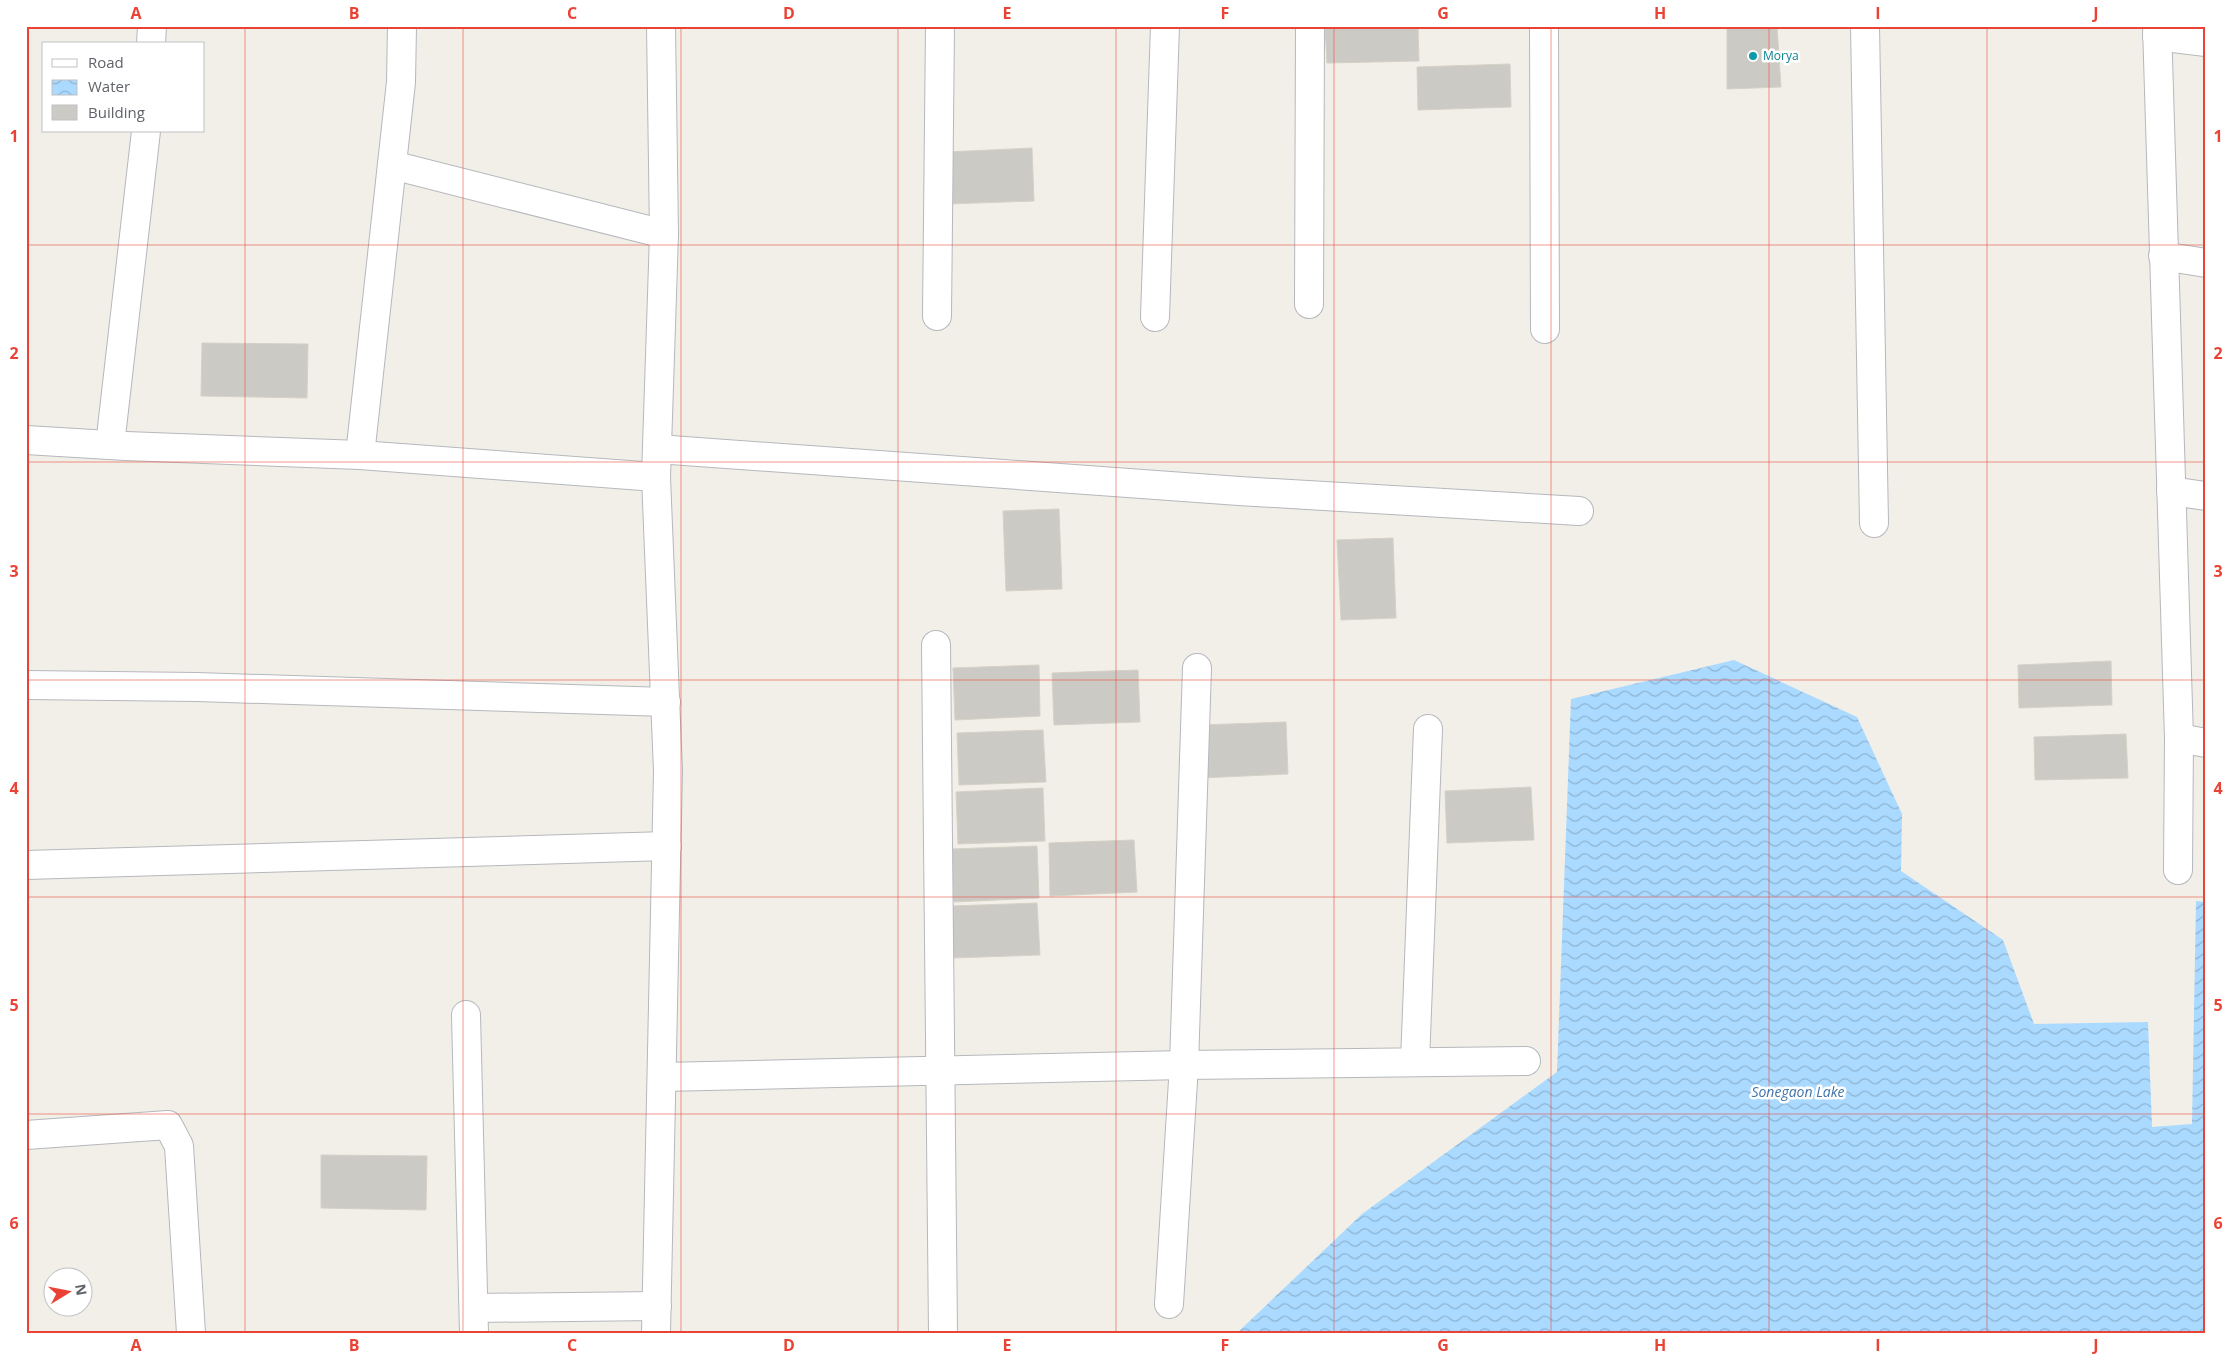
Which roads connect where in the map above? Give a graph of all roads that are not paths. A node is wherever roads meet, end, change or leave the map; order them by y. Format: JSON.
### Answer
{"nodes":[{"id":1,"x":152,"y":26,"type":"edge"},
{"id":2,"x":402,"y":26,"type":"edge"},
{"id":3,"x":661,"y":26,"type":"edge"},
{"id":4,"x":940,"y":26,"type":"edge"},
{"id":5,"x":1165,"y":26,"type":"edge"},
{"id":6,"x":1310,"y":26,"type":"edge"},
{"id":7,"x":1544,"y":26,"type":"edge"},
{"id":8,"x":1864,"y":26,"type":"edge"},
{"id":9,"x":2157,"y":31,"type":"edge"},
{"id":10,"x":151,"y":42,"type":"edge"},
{"id":11,"x":2206,"y":42,"type":"edge"},
{"id":12,"x":146,"y":132,"type":"edge"},
{"id":13,"x":392,"y":165,"type":"junction"},
{"id":14,"x":664,"y":234,"type":"junction"},
{"id":15,"x":2164,"y":256,"type":"junction"},
{"id":16,"x":2206,"y":263,"type":"edge"},
{"id":17,"x":1309,"y":304,"type":"dead end"},
{"id":18,"x":937,"y":316,"type":"dead end"},
{"id":19,"x":1155,"y":317,"type":"dead end"},
{"id":20,"x":1545,"y":328,"type":"dead end"},
{"id":21,"x":26,"y":440,"type":"edge"},
{"id":22,"x":110,"y":445,"type":"junction"},
{"id":23,"x":657,"y":450,"type":"junction"},
{"id":24,"x":360,"y":455,"type":"junction"},
{"id":25,"x":656,"y":477,"type":"junction"},
{"id":26,"x":2171,"y":491,"type":"junction"},
{"id":27,"x":2206,"y":496,"type":"edge"},
{"id":28,"x":1579,"y":512,"type":"dead end"},
{"id":29,"x":1874,"y":523,"type":"dead end"},
{"id":30,"x":936,"y":645,"type":"dead end"},
{"id":31,"x":1197,"y":668,"type":"dead end"},
{"id":32,"x":26,"y":685,"type":"edge"},
{"id":33,"x":666,"y":702,"type":"junction"},
{"id":34,"x":1428,"y":729,"type":"dead end"},
{"id":35,"x":2179,"y":738,"type":"junction"},
{"id":36,"x":2206,"y":743,"type":"edge"},
{"id":37,"x":667,"y":846,"type":"junction"},
{"id":38,"x":26,"y":865,"type":"edge"},
{"id":39,"x":2178,"y":870,"type":"dead end"},
{"id":40,"x":466,"y":1015,"type":"dead end"},
{"id":41,"x":1526,"y":1061,"type":"dead end"},
{"id":42,"x":1415,"y":1062,"type":"junction"},
{"id":43,"x":1184,"y":1064,"type":"junction"},
{"id":44,"x":939,"y":1070,"type":"junction"},
{"id":45,"x":662,"y":1077,"type":"junction"},
{"id":46,"x":26,"y":1135,"type":"edge"},
{"id":47,"x":1169,"y":1304,"type":"dead end"},
{"id":48,"x":656,"y":1306,"type":"junction"},
{"id":49,"x":474,"y":1320,"type":"edge"},
{"id":50,"x":190,"y":1333,"type":"edge"},
{"id":51,"x":656,"y":1333,"type":"edge"},
{"id":52,"x":943,"y":1333,"type":"edge"}],
"edges":[{"from":1,"to":10,"type":"street"},
{"from":2,"to":13,"type":"street"},
{"from":3,"to":14,"type":"street"},
{"from":4,"to":18,"type":"street"},
{"from":5,"to":19,"type":"street"},
{"from":6,"to":17,"type":"street"},
{"from":7,"to":20,"type":"street"},
{"from":8,"to":29,"type":"street"},
{"from":9,"to":11,"type":"street"},
{"from":9,"to":15,"type":"street"},
{"from":12,"to":22,"type":"street"},
{"from":13,"to":14,"type":"street"},
{"from":13,"to":24,"type":"street"},
{"from":14,"to":23,"type":"street"},
{"from":15,"to":16,"type":"street"},
{"from":15,"to":26,"type":"street"},
{"from":21,"to":22,"type":"street"},
{"from":22,"to":24,"type":"street"},
{"from":23,"to":25,"type":"street"},
{"from":23,"to":28,"type":"street"},
{"from":24,"to":25,"type":"street"},
{"from":25,"to":33,"type":"street"},
{"from":26,"to":27,"type":"street"},
{"from":26,"to":35,"type":"street"},
{"from":30,"to":44,"type":"street"},
{"from":31,"to":43,"type":"street"},
{"from":32,"to":33,"type":"street"},
{"from":33,"to":37,"type":"street"},
{"from":34,"to":42,"type":"street"},
{"from":35,"to":36,"type":"street"},
{"from":35,"to":39,"type":"street"},
{"from":37,"to":38,"type":"street"},
{"from":37,"to":45,"type":"street"},
{"from":40,"to":49,"type":"street"},
{"from":41,"to":42,"type":"street"},
{"from":42,"to":43,"type":"street"},
{"from":43,"to":44,"type":"street"},
{"from":43,"to":47,"type":"street"},
{"from":44,"to":45,"type":"street"},
{"from":44,"to":52,"type":"street"},
{"from":45,"to":48,"type":"street"},
{"from":46,"to":50,"type":"street"},
{"from":48,"to":49,"type":"street"},
{"from":48,"to":51,"type":"street"}]}
